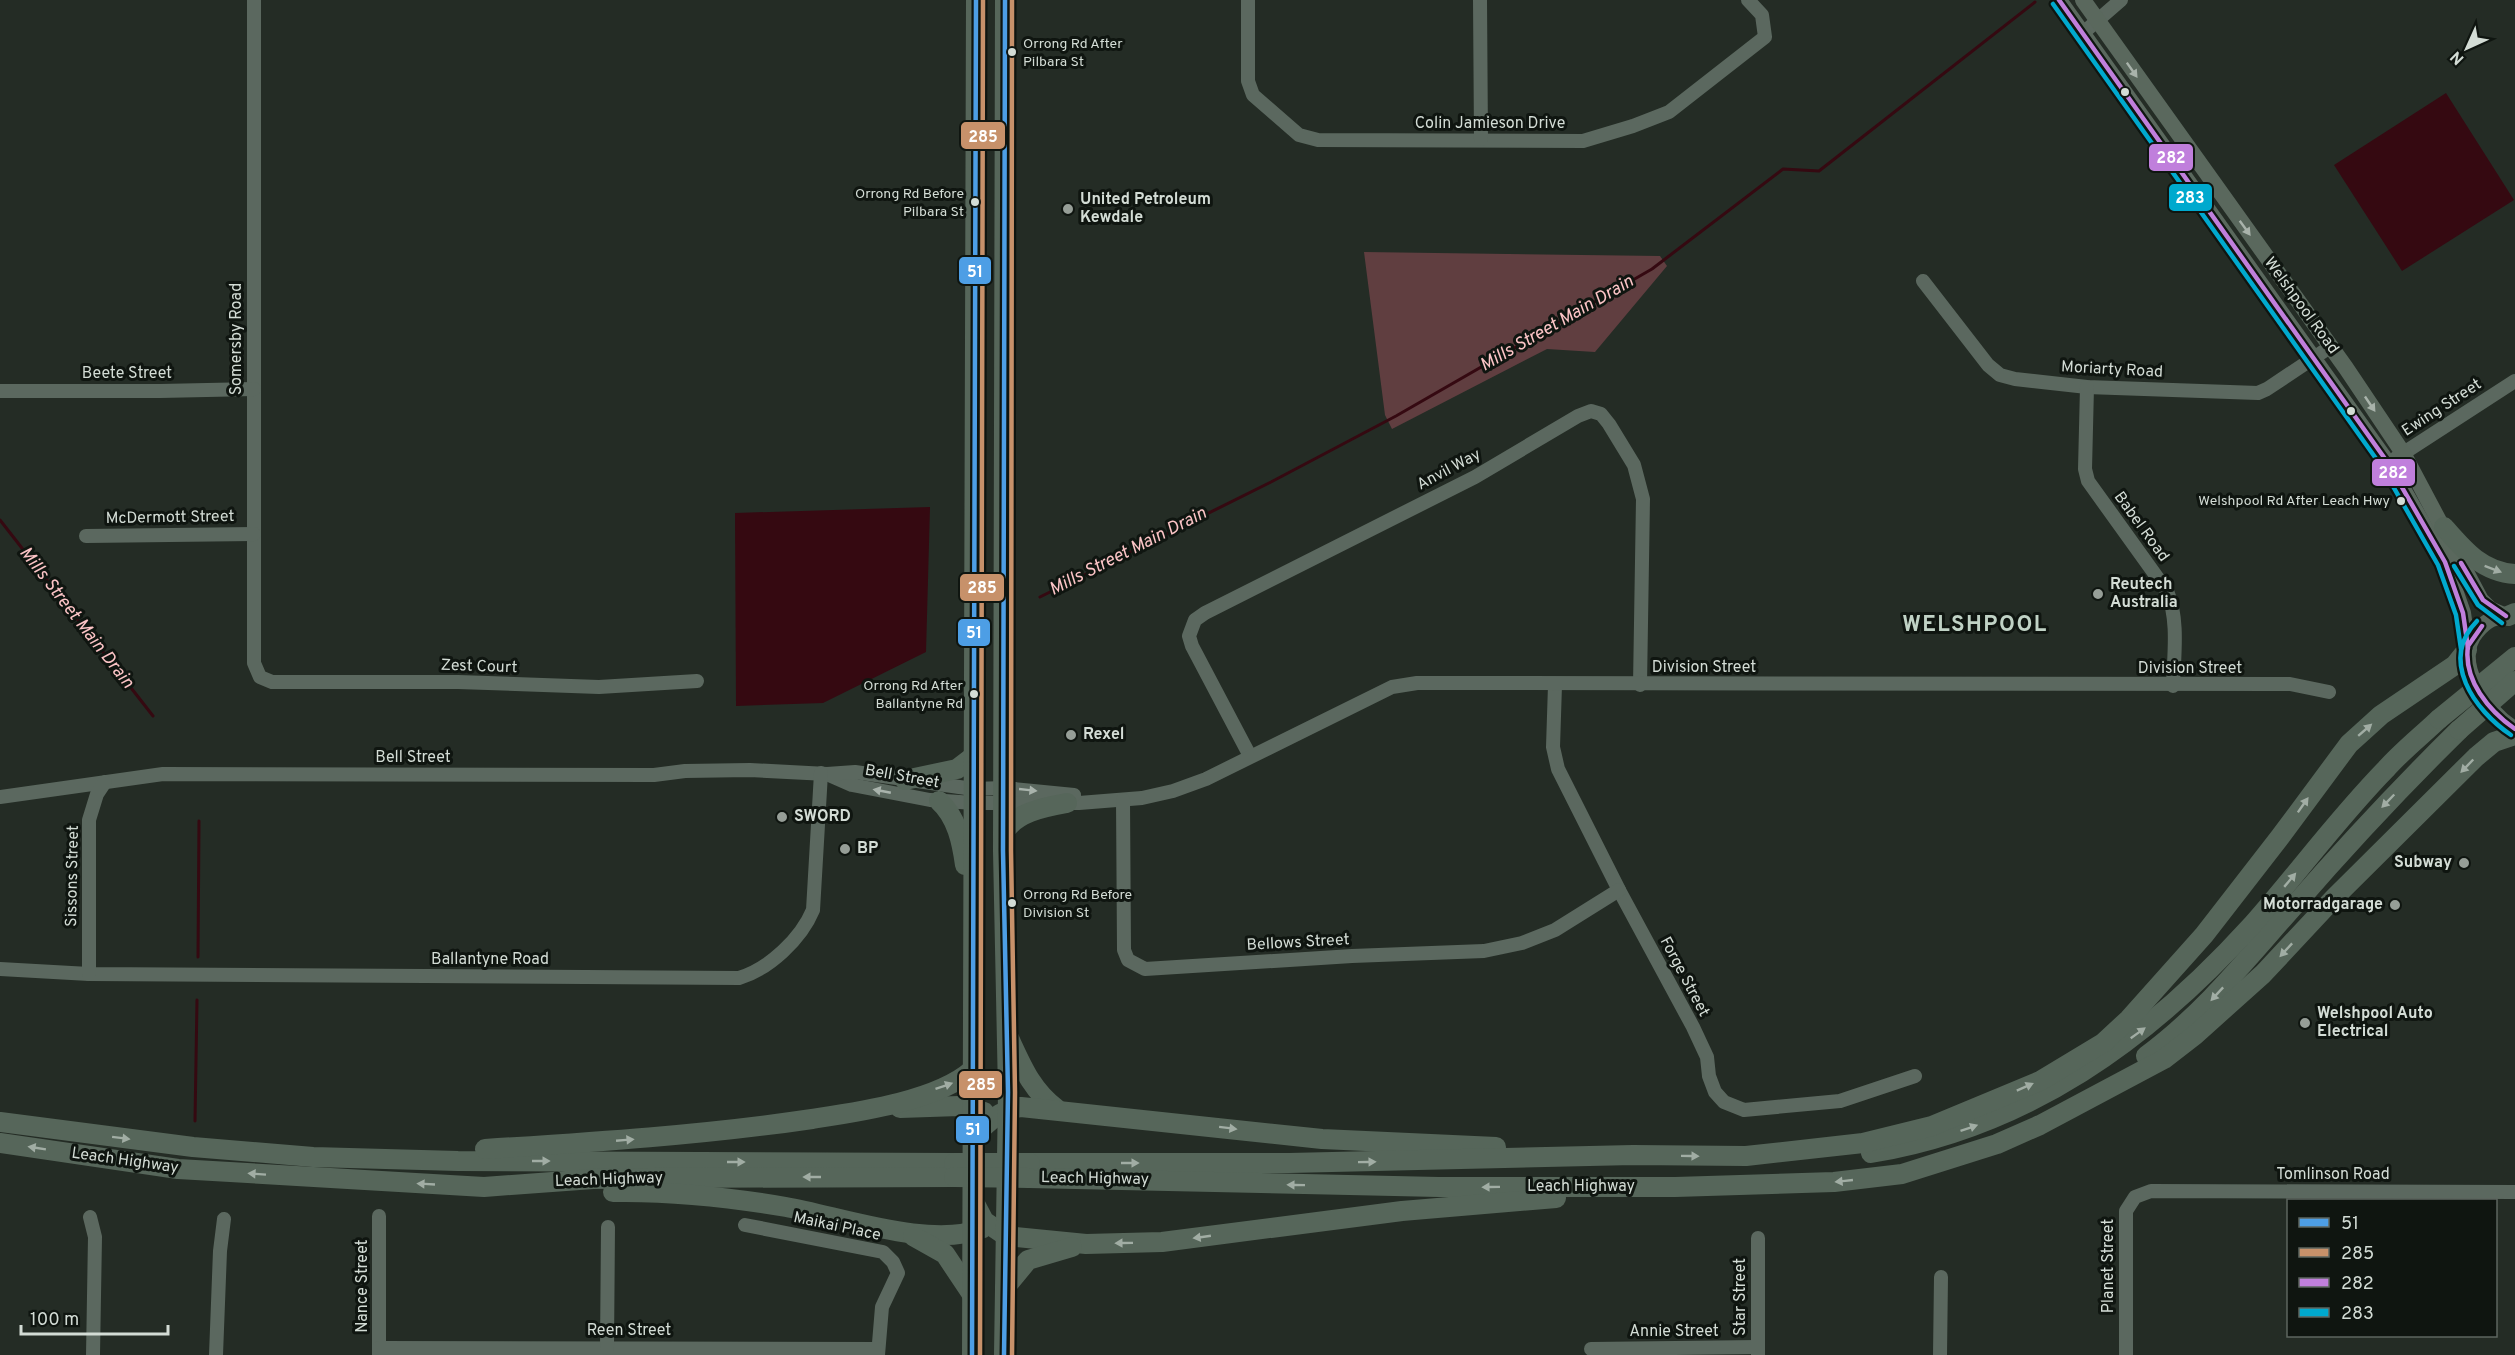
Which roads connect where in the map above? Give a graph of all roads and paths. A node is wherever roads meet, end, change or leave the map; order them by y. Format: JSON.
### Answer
{"nodes":[{"id":1,"x":254,"y":0,"type":"edge"},
{"id":2,"x":976,"y":0,"type":"edge"},
{"id":3,"x":1005,"y":0,"type":"edge"},
{"id":4,"x":1248,"y":0,"type":"edge"},
{"id":5,"x":1480,"y":0,"type":"edge"},
{"id":6,"x":1748,"y":0,"type":"edge"},
{"id":7,"x":2059,"y":0,"type":"edge"},
{"id":8,"x":2119,"y":0,"type":"edge"},
{"id":9,"x":2091,"y":11,"type":"edge"},
{"id":10,"x":2079,"y":28,"type":"junction"},
{"id":11,"x":1480,"y":139,"type":"junction"},
{"id":12,"x":1923,"y":281,"type":"dead end"},
{"id":13,"x":2330,"y":347,"type":"junction"},
{"id":14,"x":2315,"y":357,"type":"junction"},
{"id":15,"x":2346,"y":368,"type":"junction"},
{"id":16,"x":2515,"y":381,"type":"edge"},
{"id":17,"x":2087,"y":387,"type":"junction"},
{"id":18,"x":254,"y":389,"type":"junction"},
{"id":19,"x":0,"y":391,"type":"edge"},
{"id":20,"x":2352,"y":411,"type":"junction"},
{"id":21,"x":2403,"y":453,"type":"junction"},
{"id":22,"x":2388,"y":463,"type":"junction"},
{"id":23,"x":2444,"y":527,"type":"junction"},
{"id":24,"x":254,"y":534,"type":"junction"},
{"id":25,"x":86,"y":536,"type":"dead end"},
{"id":26,"x":2515,"y":574,"type":"edge"},
{"id":27,"x":2511,"y":615,"type":"edge"},
{"id":28,"x":2467,"y":649,"type":"junction"},
{"id":29,"x":2515,"y":657,"type":"edge"},
{"id":30,"x":260,"y":677,"type":"joint"},
{"id":31,"x":697,"y":681,"type":"dead end"},
{"id":32,"x":2515,"y":681,"type":"edge"},
{"id":33,"x":1555,"y":685,"type":"junction"},
{"id":34,"x":1640,"y":685,"type":"junction"},
{"id":35,"x":2173,"y":686,"type":"junction"},
{"id":36,"x":2329,"y":693,"type":"dead end"},
{"id":37,"x":2515,"y":729,"type":"edge"},
{"id":38,"x":2515,"y":735,"type":"edge"},
{"id":39,"x":974,"y":756,"type":"junction"},
{"id":40,"x":1250,"y":756,"type":"junction"},
{"id":41,"x":824,"y":774,"type":"junction"},
{"id":42,"x":905,"y":780,"type":"junction"},
{"id":43,"x":105,"y":782,"type":"junction"},
{"id":44,"x":1004,"y":795,"type":"junction"},
{"id":45,"x":973,"y":796,"type":"junction"},
{"id":46,"x":0,"y":797,"type":"edge"},
{"id":47,"x":1103,"y":800,"type":"junction"},
{"id":48,"x":1123,"y":800,"type":"junction"},
{"id":49,"x":939,"y":801,"type":"junction"},
{"id":50,"x":1068,"y":803,"type":"junction"},
{"id":51,"x":1003,"y":834,"type":"junction"},
{"id":52,"x":1618,"y":890,"type":"junction"},
{"id":53,"x":974,"y":915,"type":"junction"},
{"id":54,"x":0,"y":969,"type":"edge"},
{"id":55,"x":89,"y":974,"type":"junction"},
{"id":56,"x":1007,"y":1034,"type":"junction"},
{"id":57,"x":972,"y":1071,"type":"junction"},
{"id":58,"x":1915,"y":1076,"type":"dead end"},
{"id":59,"x":972,"y":1108,"type":"junction"},
{"id":60,"x":874,"y":1109,"type":"junction"},
{"id":61,"x":1057,"y":1109,"type":"junction"},
{"id":62,"x":1000,"y":1113,"type":"junction"},
{"id":63,"x":0,"y":1122,"type":"edge"},
{"id":64,"x":2040,"y":1125,"type":"junction"},
{"id":65,"x":972,"y":1138,"type":"junction"},
{"id":66,"x":0,"y":1143,"type":"edge"},
{"id":67,"x":1633,"y":1155,"type":"junction"},
{"id":68,"x":1746,"y":1156,"type":"junction"},
{"id":69,"x":336,"y":1157,"type":"junction"},
{"id":70,"x":954,"y":1170,"type":"junction"},
{"id":71,"x":1030,"y":1170,"type":"junction"},
{"id":72,"x":484,"y":1187,"type":"junction"},
{"id":73,"x":1675,"y":1187,"type":"junction"},
{"id":74,"x":2151,"y":1191,"type":"joint"},
{"id":75,"x":2515,"y":1192,"type":"edge"},
{"id":76,"x":1007,"y":1199,"type":"junction"},
{"id":77,"x":379,"y":1216,"type":"dead end"},
{"id":78,"x":90,"y":1217,"type":"dead end"},
{"id":79,"x":224,"y":1219,"type":"dead end"},
{"id":80,"x":745,"y":1224,"type":"dead end"},
{"id":81,"x":608,"y":1227,"type":"dead end"},
{"id":82,"x":980,"y":1229,"type":"junction"},
{"id":83,"x":905,"y":1233,"type":"junction"},
{"id":84,"x":1006,"y":1236,"type":"junction"},
{"id":85,"x":1758,"y":1238,"type":"dead end"},
{"id":86,"x":1086,"y":1244,"type":"junction"},
{"id":87,"x":1941,"y":1277,"type":"dead end"},
{"id":88,"x":1005,"y":1288,"type":"junction"},
{"id":89,"x":971,"y":1293,"type":"junction"},
{"id":90,"x":608,"y":1348,"type":"junction"},
{"id":91,"x":1591,"y":1349,"type":"dead end"},
{"id":92,"x":380,"y":1351,"type":"edge"},
{"id":93,"x":1758,"y":1351,"type":"edge"},
{"id":94,"x":878,"y":1352,"type":"edge"},
{"id":95,"x":93,"y":1355,"type":"edge"},
{"id":96,"x":216,"y":1355,"type":"edge"},
{"id":97,"x":972,"y":1355,"type":"edge"},
{"id":98,"x":1004,"y":1355,"type":"edge"},
{"id":99,"x":1940,"y":1355,"type":"edge"},
{"id":100,"x":2126,"y":1355,"type":"edge"}],
"edges":[{"from":1,"to":18,"type":"street","name":"Somersby Road"},
{"from":2,"to":39,"type":"highway"},
{"from":3,"to":44,"type":"highway"},
{"from":4,"to":11,"type":"street","name":"Colin Jamieson Drive"},
{"from":5,"to":11,"type":"street"},
{"from":6,"to":11,"type":"street","name":"Colin Jamieson Drive"},
{"from":7,"to":10,"type":"main road","name":"Welshpool Road"},
{"from":8,"to":9,"type":"street"},
{"from":9,"to":10,"type":"street"},
{"from":9,"to":13,"type":"main road","name":"Welshpool Road","one_way":true},
{"from":10,"to":14,"type":"main road","name":"Welshpool Road"},
{"from":12,"to":17,"type":"street","name":"Moriarty Road"},
{"from":13,"to":14,"type":"street","name":"Moriarty Road"},
{"from":13,"to":15,"type":"main road","name":"Welshpool Road"},
{"from":14,"to":17,"type":"street","name":"Moriarty Road"},
{"from":14,"to":20,"type":"main road","name":"Welshpool Road"},
{"from":15,"to":20,"type":"main road"},
{"from":15,"to":21,"type":"main road","name":"Welshpool Road","one_way":true},
{"from":16,"to":21,"type":"street","name":"Ewing Street"},
{"from":17,"to":35,"type":"street","name":"Babel Road"},
{"from":18,"to":19,"type":"street","name":"Beete Street"},
{"from":18,"to":24,"type":"street","name":"Somersby Road"},
{"from":20,"to":22,"type":"main road","name":"Welshpool Road"},
{"from":21,"to":22,"type":"street","name":"Ewing Street"},
{"from":21,"to":23,"type":"main road","name":"Welshpool Road"},
{"from":22,"to":28,"type":"main road","name":"Welshpool Road"},
{"from":23,"to":26,"type":"highway","one_way":true},
{"from":23,"to":27,"type":"main road","name":"Welshpool Road"},
{"from":24,"to":25,"type":"street","name":"McDermott Street"},
{"from":24,"to":30,"type":"street","name":"Somersby Road"},
{"from":27,"to":28,"type":"main road"},
{"from":28,"to":37,"type":"main road","name":"Welshpool Road"},
{"from":68,"to":28,"type":"highway","one_way":true},
{"from":68,"to":29,"type":"highway","one_way":true,"bridge":true},
{"from":30,"to":31,"type":"street","name":"Zest Court"},
{"from":32,"to":64,"type":"highway","one_way":true,"bridge":true},
{"from":33,"to":34,"type":"street","name":"Division Street"},
{"from":33,"to":40,"type":"street","name":"Division Street"},
{"from":33,"to":52,"type":"street","name":"Forge Street"},
{"from":34,"to":35,"type":"street","name":"Division Street"},
{"from":34,"to":40,"type":"street","name":"Anvil Way"},
{"from":35,"to":36,"type":"street","name":"Division Street"},
{"from":38,"to":64,"type":"highway","one_way":true},
{"from":39,"to":42,"type":"highway"},
{"from":39,"to":45,"type":"highway"},
{"from":40,"to":48,"type":"street","name":"Division Street"},
{"from":41,"to":42,"type":"street","name":"Bell Street"},
{"from":41,"to":43,"type":"street","name":"Bell Street"},
{"from":49,"to":41,"type":"street","name":"Bell Street","one_way":true},
{"from":41,"to":55,"type":"street","name":"Ballantyne Road"},
{"from":42,"to":45,"type":"street","name":"Bell Street"},
{"from":43,"to":46,"type":"street","name":"Bell Street"},
{"from":43,"to":55,"type":"street","name":"Sissons Street"},
{"from":44,"to":45,"type":"street"},
{"from":44,"to":47,"type":"street","name":"Division Street","one_way":true},
{"from":44,"to":50,"type":"street","name":"Division Street"},
{"from":44,"to":51,"type":"highway"},
{"from":45,"to":49,"type":"street","name":"Bell Street"},
{"from":45,"to":53,"type":"highway"},
{"from":47,"to":48,"type":"street","name":"Division Street"},
{"from":47,"to":50,"type":"street","name":"Division Street"},
{"from":48,"to":52,"type":"street","name":"Bellows Street"},
{"from":49,"to":53,"type":"highway"},
{"from":50,"to":51,"type":"highway"},
{"from":51,"to":56,"type":"highway"},
{"from":52,"to":58,"type":"street","name":"Forge Street"},
{"from":53,"to":57,"type":"highway"},
{"from":54,"to":55,"type":"street","name":"Ballantyne Road"},
{"from":56,"to":61,"type":"highway"},
{"from":56,"to":62,"type":"highway"},
{"from":57,"to":59,"type":"highway"},
{"from":60,"to":57,"type":"highway","one_way":true},
{"from":59,"to":60,"type":"highway"},
{"from":59,"to":62,"type":"highway"},
{"from":59,"to":65,"type":"highway"},
{"from":69,"to":60,"type":"highway","one_way":true},
{"from":61,"to":62,"type":"highway"},
{"from":61,"to":67,"type":"highway","one_way":true},
{"from":62,"to":65,"type":"highway"},
{"from":62,"to":76,"type":"highway"},
{"from":63,"to":69,"type":"highway","name":"Leach Highway","one_way":true},
{"from":64,"to":73,"type":"highway","name":"Leach Highway","one_way":true},
{"from":65,"to":82,"type":"highway"},
{"from":72,"to":66,"type":"highway","name":"Leach Highway","one_way":true},
{"from":67,"to":68,"type":"highway","name":"Leach Highway","one_way":true},
{"from":71,"to":67,"type":"highway","name":"Leach Highway","one_way":true},
{"from":69,"to":70,"type":"highway","name":"Leach Highway","one_way":true},
{"from":70,"to":71,"type":"highway","name":"Leach Highway","bridge":true},
{"from":70,"to":72,"type":"highway","name":"Leach Highway","one_way":true},
{"from":73,"to":71,"type":"highway","name":"Leach Highway","one_way":true},
{"from":72,"to":83,"type":"highway"},
{"from":73,"to":86,"type":"highway","one_way":true},
{"from":74,"to":75,"type":"street","name":"Tomlinson Road"},
{"from":74,"to":100,"type":"street","name":"Planet Street"},
{"from":76,"to":82,"type":"highway"},
{"from":76,"to":84,"type":"highway"},
{"from":77,"to":92,"type":"street","name":"Nance Street"},
{"from":78,"to":95,"type":"street"},
{"from":79,"to":96,"type":"street"},
{"from":80,"to":94,"type":"street","name":"Maikai Place"},
{"from":81,"to":90,"type":"street"},
{"from":82,"to":83,"type":"highway"},
{"from":82,"to":84,"type":"highway"},
{"from":82,"to":89,"type":"highway"},
{"from":83,"to":89,"type":"highway"},
{"from":84,"to":86,"type":"highway"},
{"from":84,"to":88,"type":"highway"},
{"from":85,"to":93,"type":"street","name":"Star Street"},
{"from":86,"to":88,"type":"highway"},
{"from":87,"to":99,"type":"street"},
{"from":88,"to":98,"type":"highway"},
{"from":89,"to":97,"type":"highway"},
{"from":90,"to":92,"type":"street","name":"Reen Street"},
{"from":90,"to":94,"type":"street","name":"Reen Street"},
{"from":91,"to":93,"type":"street","name":"Annie Street"}]}
